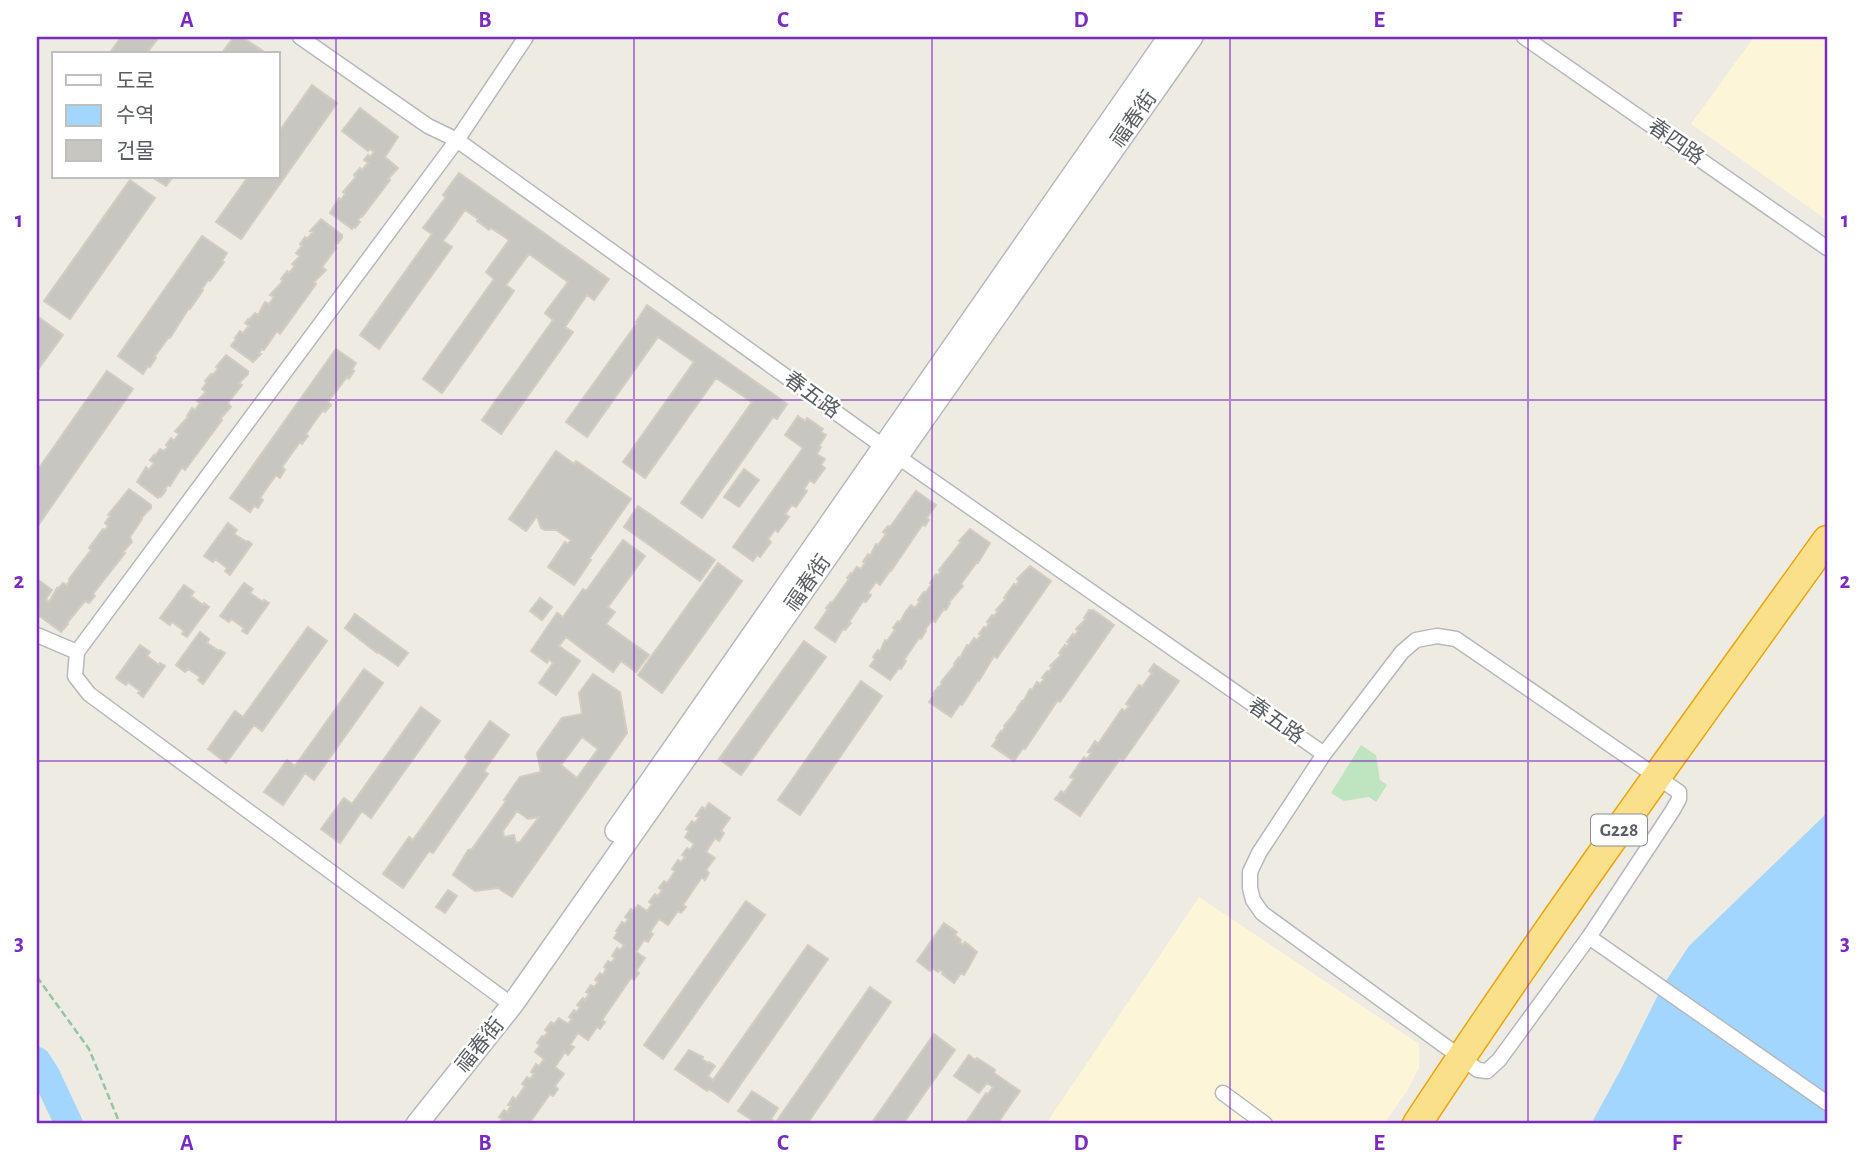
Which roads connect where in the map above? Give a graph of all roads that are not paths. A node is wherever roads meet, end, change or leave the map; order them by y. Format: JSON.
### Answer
{"nodes":[{"id":1,"x":300,"y":37,"type":"edge"},
{"id":2,"x":526,"y":37,"type":"edge"},
{"id":3,"x":1169,"y":37,"type":"edge"},
{"id":4,"x":1192,"y":37,"type":"edge"},
{"id":5,"x":1524,"y":37,"type":"edge"},
{"id":6,"x":457,"y":140,"type":"junction"},
{"id":7,"x":1827,"y":248,"type":"edge"},
{"id":8,"x":890,"y":452,"type":"junction"},
{"id":9,"x":1827,"y":540,"type":"edge"},
{"id":10,"x":37,"y":635,"type":"edge"},
{"id":11,"x":77,"y":652,"type":"junction"},
{"id":12,"x":1324,"y":754,"type":"junction"},
{"id":13,"x":1657,"y":776,"type":"junction"},
{"id":14,"x":1589,"y":937,"type":"junction"},
{"id":15,"x":506,"y":1001,"type":"junction"},
{"id":16,"x":1461,"y":1058,"type":"junction"},
{"id":17,"x":1223,"y":1093,"type":"dead end"},
{"id":18,"x":1827,"y":1103,"type":"edge"},
{"id":19,"x":399,"y":1124,"type":"edge"},
{"id":20,"x":417,"y":1124,"type":"edge"},
{"id":21,"x":1265,"y":1124,"type":"edge"},
{"id":22,"x":1417,"y":1124,"type":"edge"}],
"edges":[{"from":1,"to":6,"type":"street","name":"春五路"},
{"from":2,"to":6,"type":"street"},
{"from":3,"to":8,"type":"main road","name":"福春街"},
{"from":4,"to":8,"type":"main road","name":"福春街"},
{"from":5,"to":7,"type":"street","name":"春四路"},
{"from":6,"to":8,"type":"street","name":"春五路"},
{"from":6,"to":11,"type":"street"},
{"from":8,"to":12,"type":"street","name":"春五路"},
{"from":8,"to":15,"type":"main road","name":"福春街"},
{"from":9,"to":13,"type":"highway","number":"G228"},
{"from":10,"to":11,"type":"street"},
{"from":11,"to":15,"type":"street"},
{"from":12,"to":13,"type":"street"},
{"from":12,"to":16,"type":"street"},
{"from":13,"to":14,"type":"street"},
{"from":13,"to":16,"type":"highway","number":"G228"},
{"from":14,"to":16,"type":"street"},
{"from":14,"to":18,"type":"street"},
{"from":15,"to":19,"type":"main road","name":"福春街"},
{"from":15,"to":20,"type":"main road","name":"福春街"},
{"from":16,"to":22,"type":"highway","number":"G228"},
{"from":17,"to":21,"type":"street"}]}
